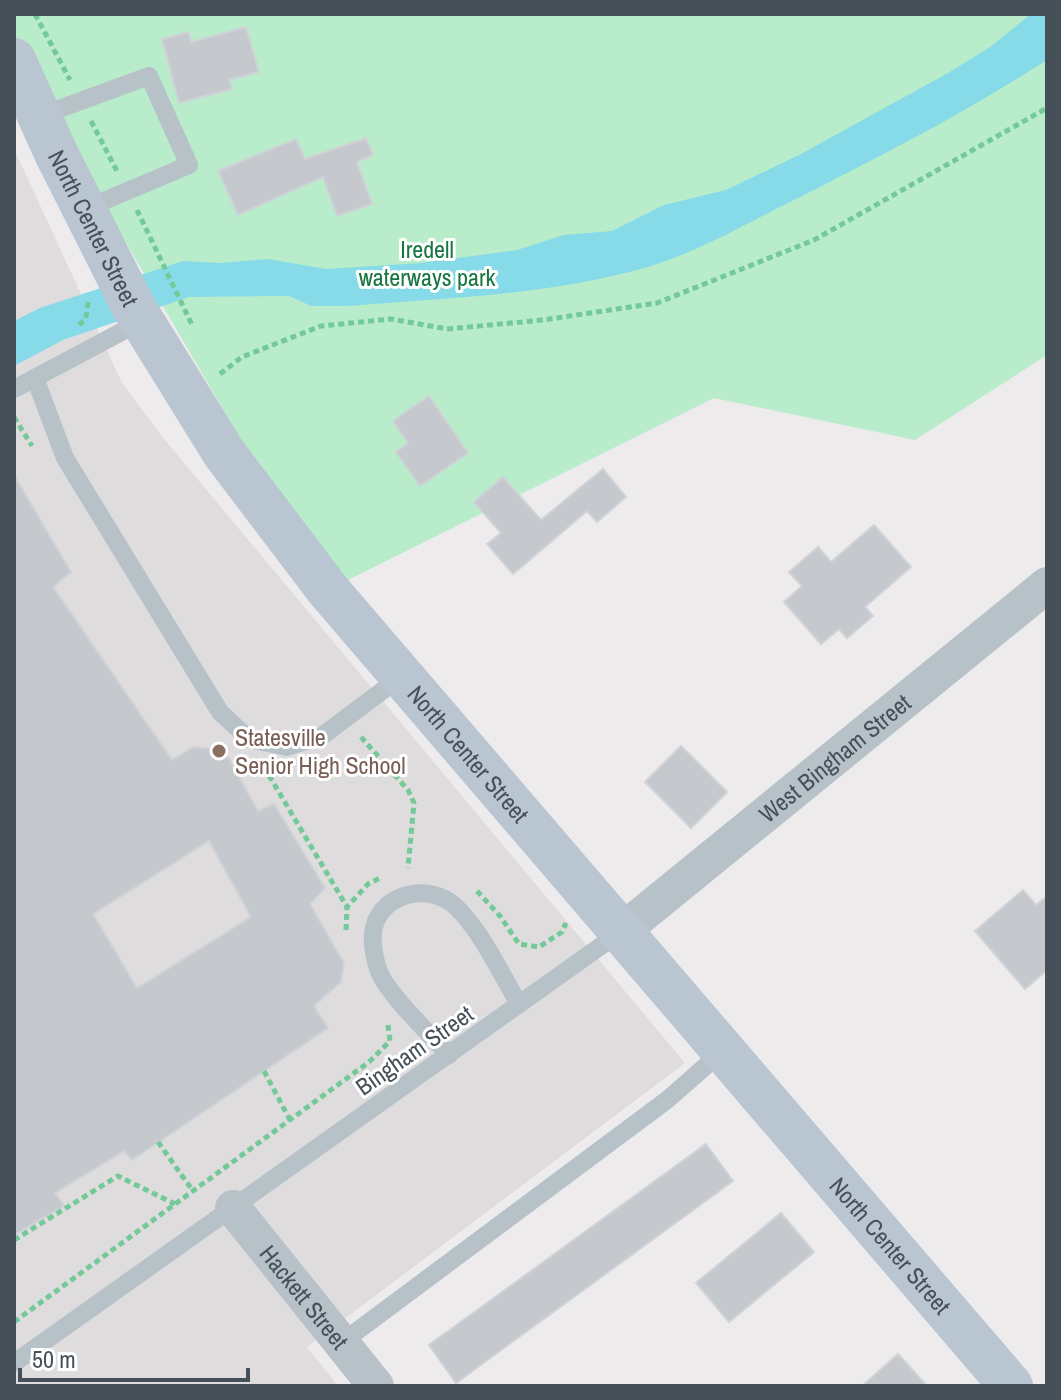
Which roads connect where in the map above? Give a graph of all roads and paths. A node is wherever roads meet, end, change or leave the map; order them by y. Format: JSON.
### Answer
{"nodes":[{"id":1,"x":14,"y":60,"type":"edge"},
{"id":2,"x":1047,"y":108,"type":"edge"},
{"id":3,"x":40,"y":116,"type":"junction"},
{"id":4,"x":85,"y":209,"type":"junction"},
{"id":5,"x":142,"y":321,"type":"junction"},
{"id":6,"x":220,"y":375,"type":"dead end"},
{"id":7,"x":35,"y":378,"type":"junction"},
{"id":8,"x":14,"y":389,"type":"edge"},
{"id":9,"x":1047,"y":585,"type":"edge"},
{"id":10,"x":402,"y":676,"type":"junction"},
{"id":11,"x":354,"y":729,"type":"dead end"},
{"id":12,"x":408,"y":868,"type":"dead end"},
{"id":13,"x":347,"y":907,"type":"dead end"},
{"id":14,"x":622,"y":931,"type":"junction"},
{"id":15,"x":346,"y":938,"type":"dead end"},
{"id":16,"x":519,"y":1004,"type":"junction"},
{"id":17,"x":387,"y":1018,"type":"dead end"},
{"id":18,"x":724,"y":1050,"type":"junction"},
{"id":19,"x":449,"y":1055,"type":"junction"},
{"id":20,"x":264,"y":1071,"type":"dead end"},
{"id":21,"x":290,"y":1120,"type":"junction"},
{"id":22,"x":158,"y":1142,"type":"dead end"},
{"id":23,"x":193,"y":1191,"type":"junction"},
{"id":24,"x":175,"y":1204,"type":"junction"},
{"id":25,"x":233,"y":1208,"type":"junction"},
{"id":26,"x":14,"y":1240,"type":"edge"},
{"id":27,"x":14,"y":1322,"type":"edge"},
{"id":28,"x":341,"y":1343,"type":"junction"},
{"id":29,"x":14,"y":1363,"type":"edge"},
{"id":30,"x":376,"y":1386,"type":"edge"},
{"id":31,"x":1011,"y":1386,"type":"edge"}],
"edges":[{"from":1,"to":3,"type":"main road","name":"North Center Street"},
{"from":2,"to":6,"type":"path"},
{"from":3,"to":4,"type":"main road","name":"North Center Street"},
{"from":3,"to":4,"type":"lane"},
{"from":4,"to":5,"type":"main road","name":"North Center Street"},
{"from":5,"to":7,"type":"lane"},
{"from":5,"to":10,"type":"main road","name":"North Center Street"},
{"from":7,"to":8,"type":"lane"},
{"from":7,"to":10,"type":"lane"},
{"from":9,"to":14,"type":"street","name":"West Bingham Street"},
{"from":10,"to":14,"type":"main road","name":"North Center Street"},
{"from":11,"to":12,"type":"path"},
{"from":13,"to":15,"type":"path"},
{"from":14,"to":16,"type":"lane","name":"Bingham Street"},
{"from":14,"to":18,"type":"main road","name":"North Center Street"},
{"from":16,"to":19,"type":"lane","name":"Bingham Street"},
{"from":16,"to":19,"type":"lane"},
{"from":17,"to":21,"type":"path"},
{"from":18,"to":28,"type":"lane"},
{"from":18,"to":31,"type":"main road","name":"North Center Street"},
{"from":19,"to":25,"type":"lane","name":"Bingham Street"},
{"from":20,"to":21,"type":"path"},
{"from":21,"to":23,"type":"path"},
{"from":22,"to":23,"type":"path"},
{"from":23,"to":24,"type":"path"},
{"from":24,"to":26,"type":"path"},
{"from":24,"to":27,"type":"path"},
{"from":25,"to":28,"type":"street","name":"Hackett Street"},
{"from":25,"to":29,"type":"lane","name":"Bingham Street"},
{"from":28,"to":30,"type":"street","name":"Hackett Street"}]}
